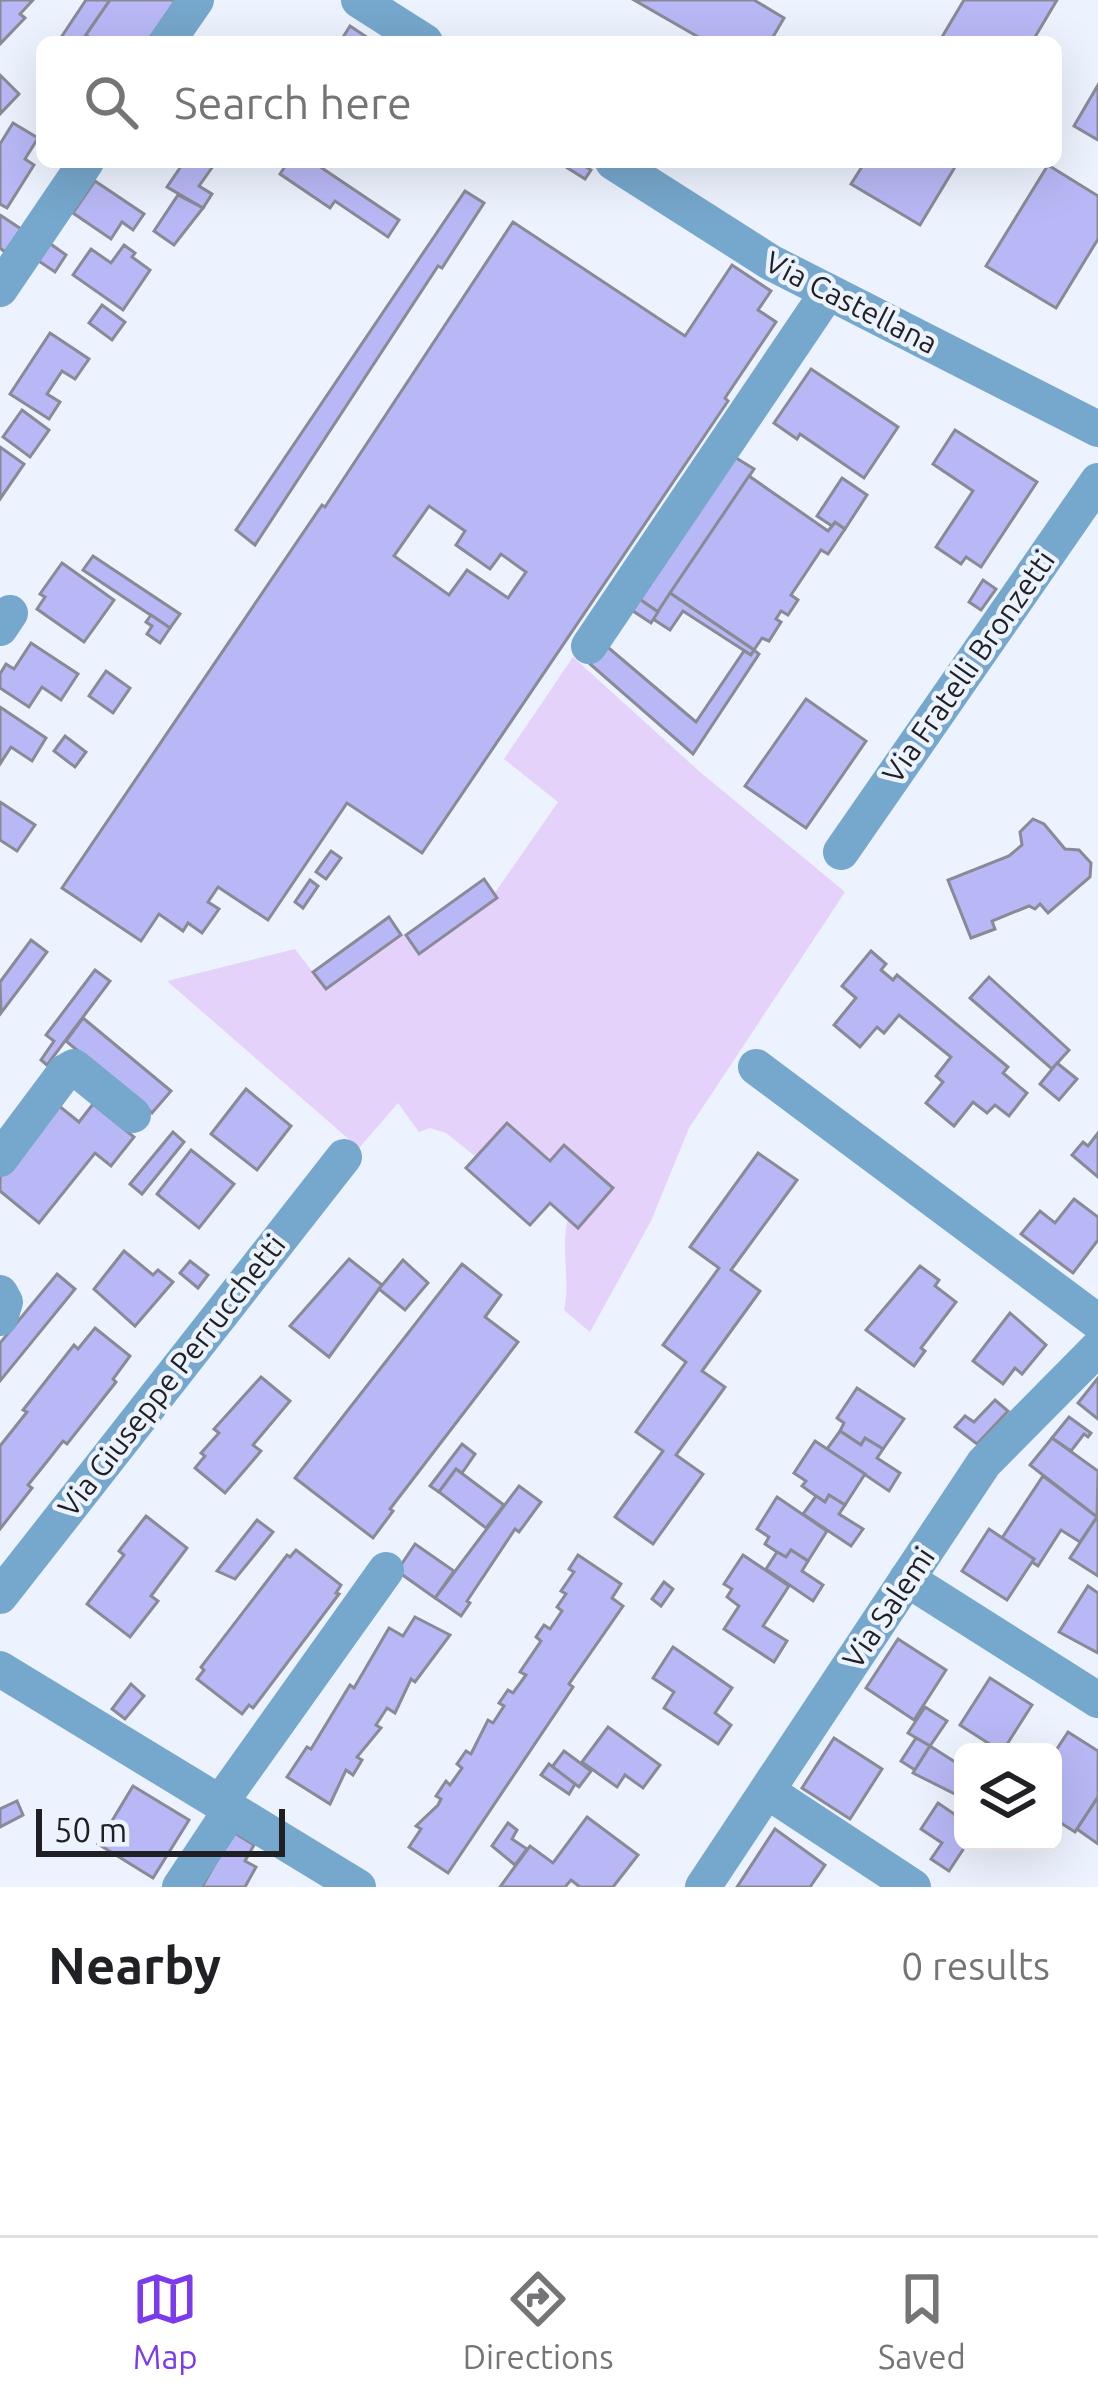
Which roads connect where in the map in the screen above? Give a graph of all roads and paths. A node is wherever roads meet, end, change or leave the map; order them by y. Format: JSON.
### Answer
{"nodes":[{"id":1,"x":196,"y":0,"type":"edge"},
{"id":2,"x":359,"y":0,"type":"edge"},
{"id":3,"x":171,"y":36,"type":"edge"},
{"id":4,"x":416,"y":36,"type":"edge"},
{"id":5,"x":82,"y":168,"type":"edge"},
{"id":6,"x":622,"y":168,"type":"edge"},
{"id":7,"x":0,"y":289,"type":"edge"},
{"id":8,"x":828,"y":292,"type":"junction"},
{"id":9,"x":1098,"y":429,"type":"edge"},
{"id":10,"x":1098,"y":482,"type":"edge"},
{"id":11,"x":590,"y":646,"type":"dead end"},
{"id":12,"x":841,"y":852,"type":"dead end"},
{"id":13,"x":755,"y":1067,"type":"dead end"},
{"id":14,"x":133,"y":1115,"type":"dead end"},
{"id":15,"x":344,"y":1156,"type":"dead end"},
{"id":16,"x":0,"y":1160,"type":"edge"},
{"id":17,"x":0,"y":1293,"type":"edge"},
{"id":18,"x":1092,"y":1304,"type":"edge"},
{"id":19,"x":0,"y":1318,"type":"edge"},
{"id":20,"x":1098,"y":1348,"type":"edge"},
{"id":21,"x":386,"y":1570,"type":"dead end"},
{"id":22,"x":907,"y":1579,"type":"junction"},
{"id":23,"x":0,"y":1596,"type":"edge"},
{"id":24,"x":0,"y":1669,"type":"edge"},
{"id":25,"x":1098,"y":1700,"type":"edge"},
{"id":26,"x":767,"y":1791,"type":"junction"},
{"id":27,"x":225,"y":1807,"type":"junction"},
{"id":28,"x":180,"y":1887,"type":"edge"},
{"id":29,"x":358,"y":1887,"type":"edge"},
{"id":30,"x":703,"y":1887,"type":"edge"},
{"id":31,"x":913,"y":1887,"type":"edge"}],
"edges":[{"from":1,"to":3,"type":"street"},
{"from":2,"to":4,"type":"street"},
{"from":5,"to":7,"type":"street"},
{"from":6,"to":8,"type":"street","name":"Via Castellana"},
{"from":8,"to":9,"type":"street","name":"Via Castellana"},
{"from":8,"to":11,"type":"street"},
{"from":10,"to":12,"type":"street","name":"Via Fratelli Bronzetti"},
{"from":13,"to":18,"type":"street"},
{"from":14,"to":16,"type":"street"},
{"from":15,"to":23,"type":"street","name":"Via Giuseppe Perrucchetti"},
{"from":17,"to":19,"type":"street"},
{"from":20,"to":22,"type":"street","name":"Via Salemi"},
{"from":21,"to":27,"type":"street"},
{"from":22,"to":25,"type":"street"},
{"from":22,"to":26,"type":"street","name":"Via Salemi"},
{"from":24,"to":27,"type":"street"},
{"from":26,"to":30,"type":"street","name":"Via Salemi"},
{"from":26,"to":31,"type":"street"},
{"from":27,"to":28,"type":"street"},
{"from":27,"to":29,"type":"street"}]}
